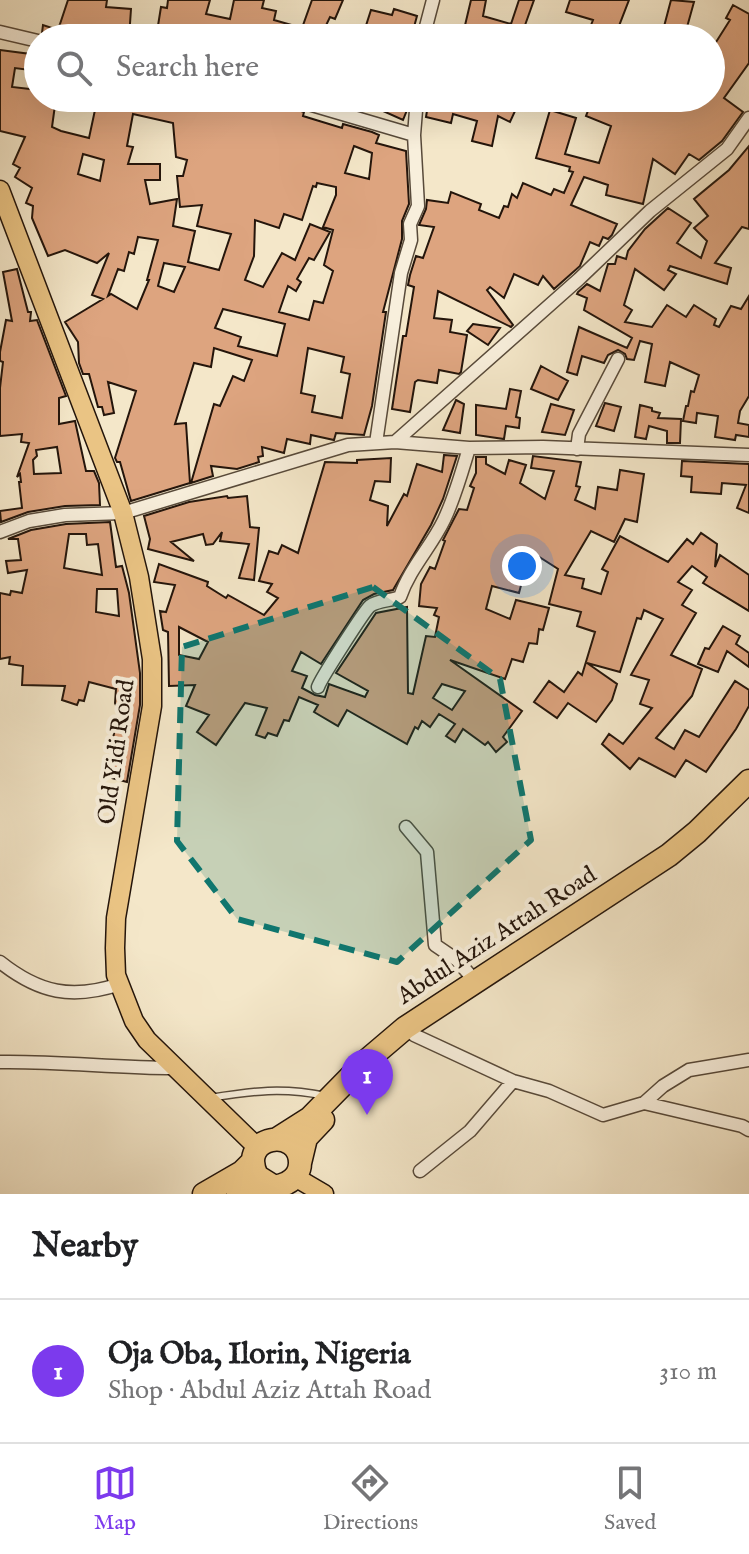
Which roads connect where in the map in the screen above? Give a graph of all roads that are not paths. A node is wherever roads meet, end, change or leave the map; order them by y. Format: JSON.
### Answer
{"nodes":[{"id":1,"x":433,"y":0,"type":"edge"},
{"id":2,"x":425,"y":24,"type":"edge"},
{"id":3,"x":0,"y":32,"type":"edge"},
{"id":4,"x":24,"y":38,"type":"edge"},
{"id":5,"x":336,"y":112,"type":"edge"},
{"id":6,"x":416,"y":112,"type":"edge"},
{"id":7,"x":749,"y":118,"type":"edge"},
{"id":8,"x":414,"y":135,"type":"junction"},
{"id":9,"x":744,"y":135,"type":"edge"},
{"id":10,"x":0,"y":190,"type":"edge"},
{"id":11,"x":618,"y":359,"type":"dead end"},
{"id":12,"x":395,"y":442,"type":"junction"},
{"id":13,"x":376,"y":443,"type":"junction"},
{"id":14,"x":469,"y":448,"type":"junction"},
{"id":15,"x":577,"y":449,"type":"junction"},
{"id":16,"x":749,"y":455,"type":"edge"},
{"id":17,"x":123,"y":513,"type":"junction"},
{"id":18,"x":0,"y":532,"type":"edge"},
{"id":19,"x":318,"y":687,"type":"dead end"},
{"id":20,"x":749,"y":781,"type":"edge"},
{"id":21,"x":741,"y":803,"type":"edge"},
{"id":22,"x":406,"y":827,"type":"dead end"},
{"id":23,"x":0,"y":962,"type":"edge"},
{"id":24,"x":475,"y":981,"type":"junction"},
{"id":25,"x":120,"y":984,"type":"junction"},
{"id":26,"x":414,"y":1035,"type":"junction"},
{"id":27,"x":749,"y":1060,"type":"edge"},
{"id":28,"x":0,"y":1062,"type":"edge"},
{"id":29,"x":174,"y":1068,"type":"junction"},
{"id":30,"x":513,"y":1081,"type":"junction"},
{"id":31,"x":329,"y":1096,"type":"junction"},
{"id":32,"x":207,"y":1099,"type":"junction"},
{"id":33,"x":644,"y":1103,"type":"junction"},
{"id":34,"x":749,"y":1130,"type":"edge"},
{"id":35,"x":262,"y":1149,"type":"junction"},
{"id":36,"x":298,"y":1170,"type":"junction"},
{"id":37,"x":420,"y":1171,"type":"dead end"},
{"id":38,"x":273,"y":1186,"type":"junction"},
{"id":39,"x":204,"y":1194,"type":"edge"},
{"id":40,"x":238,"y":1194,"type":"edge"},
{"id":41,"x":324,"y":1194,"type":"edge"}],
"edges":[{"from":1,"to":2,"type":"street"},
{"from":3,"to":4,"type":"street"},
{"from":5,"to":8,"type":"street"},
{"from":6,"to":8,"type":"street"},
{"from":7,"to":9,"type":"street"},
{"from":8,"to":13,"type":"street"},
{"from":9,"to":12,"type":"street"},
{"from":10,"to":17,"type":"main road","name":"Old Yidi Road"},
{"from":11,"to":15,"type":"street"},
{"from":12,"to":13,"type":"street"},
{"from":12,"to":14,"type":"street"},
{"from":13,"to":17,"type":"street"},
{"from":14,"to":15,"type":"street"},
{"from":14,"to":19,"type":"street"},
{"from":15,"to":16,"type":"street"},
{"from":17,"to":18,"type":"street"},
{"from":17,"to":25,"type":"main road","name":"Old Yidi Road"},
{"from":20,"to":21,"type":"highway","name":"Abdul Aziz Attah Road"},
{"from":21,"to":24,"type":"highway","name":"Abdul Aziz Attah Road"},
{"from":21,"to":26,"type":"highway","name":"Abdul Aziz Attah Road"},
{"from":22,"to":24,"type":"street"},
{"from":23,"to":25,"type":"street"},
{"from":24,"to":31,"type":"highway","name":"Abdul Aziz Attah Road"},
{"from":25,"to":29,"type":"main road","name":"Old Yidi Road"},
{"from":26,"to":30,"type":"street"},
{"from":26,"to":36,"type":"highway","name":"Abdul Aziz Attah Road"},
{"from":27,"to":33,"type":"street"},
{"from":28,"to":29,"type":"street"},
{"from":29,"to":32,"type":"main road","name":"Old Yidi Road"},
{"from":30,"to":33,"type":"street"},
{"from":30,"to":37,"type":"street"},
{"from":31,"to":32,"type":"lane"},
{"from":31,"to":35,"type":"highway","name":"Abdul Aziz Attah Road"},
{"from":32,"to":35,"type":"main road","name":"Old Yidi Road"},
{"from":33,"to":34,"type":"street"},
{"from":35,"to":36,"type":"highway"},
{"from":35,"to":38,"type":"highway"},
{"from":35,"to":39,"type":"highway","name":"Abdul Aziz Attah Road"},
{"from":36,"to":38,"type":"highway"},
{"from":36,"to":41,"type":"main road"},
{"from":38,"to":40,"type":"highway"}]}
